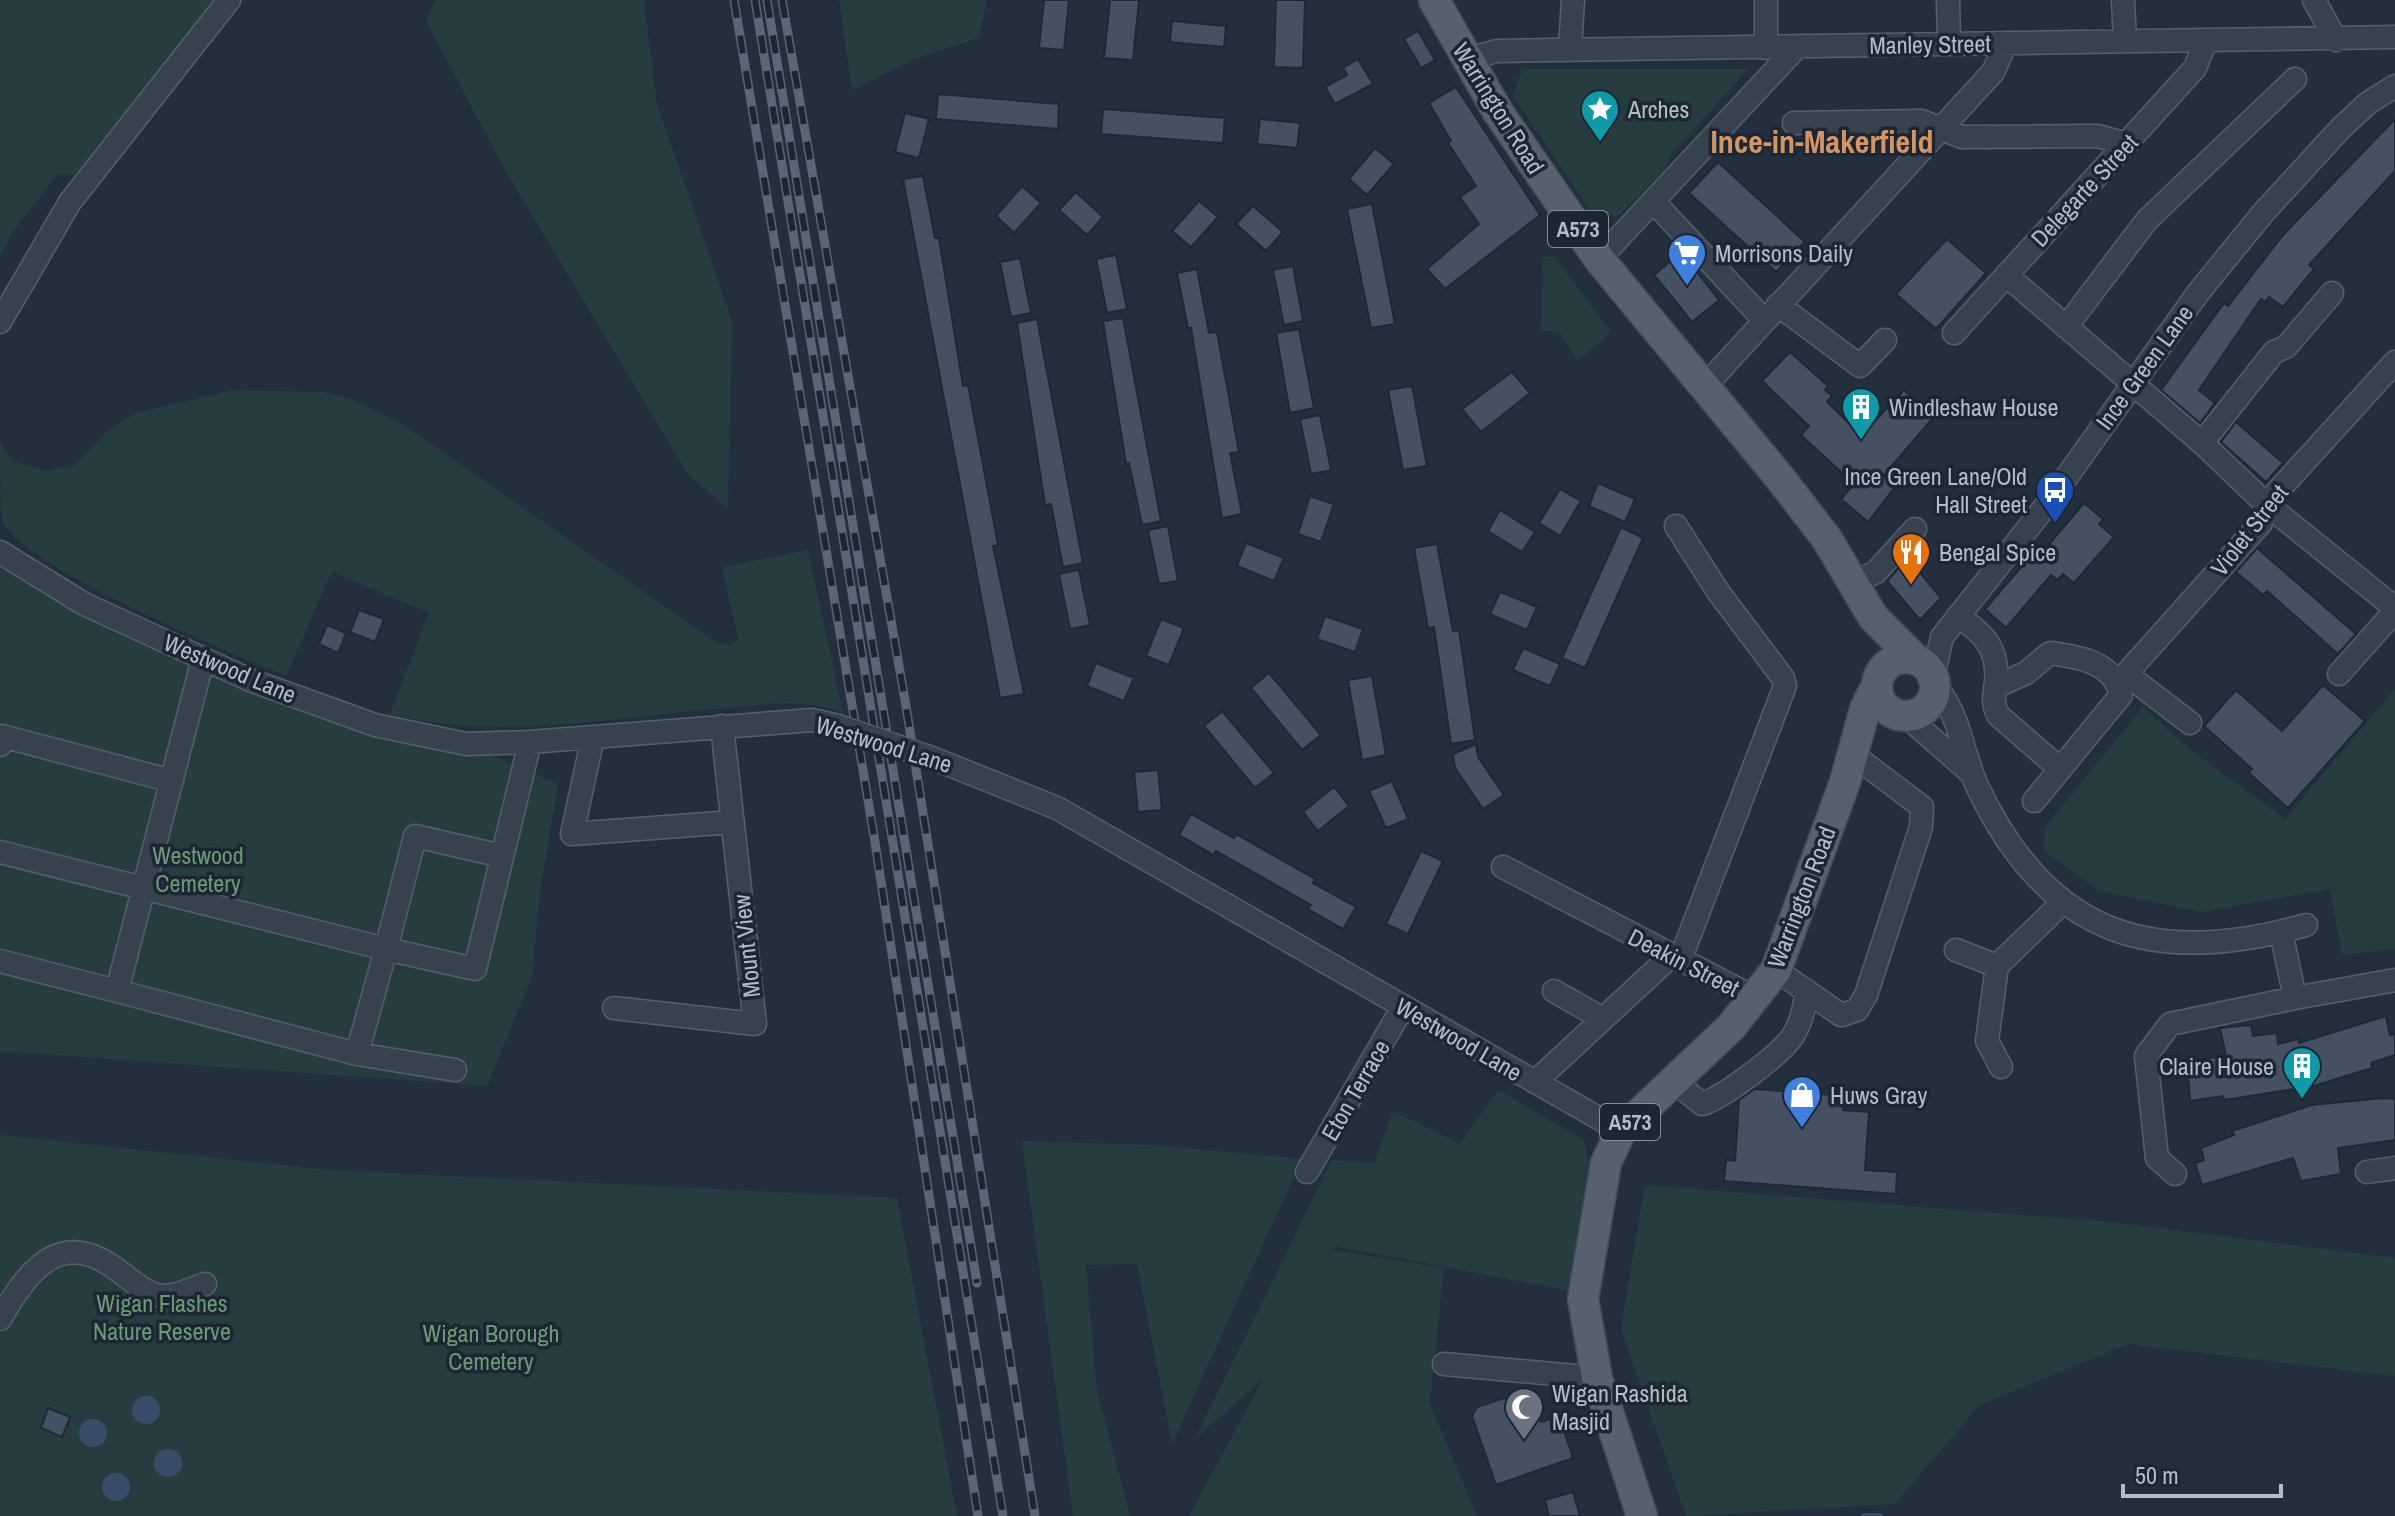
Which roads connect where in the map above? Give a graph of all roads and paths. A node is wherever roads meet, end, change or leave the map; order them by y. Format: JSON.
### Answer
{"nodes":[{"id":1,"x":229,"y":0,"type":"edge"},
{"id":2,"x":1434,"y":0,"type":"edge"},
{"id":3,"x":1573,"y":0,"type":"edge"},
{"id":4,"x":1766,"y":0,"type":"edge"},
{"id":5,"x":1948,"y":0,"type":"edge"},
{"id":6,"x":2123,"y":0,"type":"edge"},
{"id":7,"x":2314,"y":0,"type":"edge"},
{"id":8,"x":2336,"y":40,"type":"junction"},
{"id":9,"x":2125,"y":41,"type":"junction"},
{"id":10,"x":2206,"y":41,"type":"junction"},
{"id":11,"x":2391,"y":42,"type":"edge"},
{"id":12,"x":2006,"y":43,"type":"junction"},
{"id":13,"x":1949,"y":44,"type":"junction"},
{"id":14,"x":1797,"y":47,"type":"junction"},
{"id":15,"x":1766,"y":48,"type":"junction"},
{"id":16,"x":1570,"y":50,"type":"junction"},
{"id":17,"x":1467,"y":59,"type":"junction"},
{"id":18,"x":2395,"y":71,"type":"edge"},
{"id":19,"x":2295,"y":79,"type":"dead end"},
{"id":20,"x":2395,"y":86,"type":"edge"},
{"id":21,"x":2368,"y":103,"type":"junction"},
{"id":22,"x":1794,"y":123,"type":"dead end"},
{"id":23,"x":1940,"y":129,"type":"junction"},
{"id":24,"x":2127,"y":144,"type":"junction"},
{"id":25,"x":1653,"y":201,"type":"junction"},
{"id":26,"x":1599,"y":259,"type":"junction"},
{"id":27,"x":2006,"y":275,"type":"junction"},
{"id":28,"x":2332,"y":293,"type":"dead end"},
{"id":29,"x":1771,"y":313,"type":"junction"},
{"id":30,"x":0,"y":322,"type":"edge"},
{"id":31,"x":2066,"y":327,"type":"junction"},
{"id":32,"x":1954,"y":333,"type":"dead end"},
{"id":33,"x":1885,"y":340,"type":"dead end"},
{"id":34,"x":2395,"y":362,"type":"edge"},
{"id":35,"x":2131,"y":385,"type":"junction"},
{"id":36,"x":1704,"y":387,"type":"junction"},
{"id":37,"x":2202,"y":443,"type":"junction"},
{"id":38,"x":2266,"y":504,"type":"junction"},
{"id":39,"x":1676,"y":526,"type":"dead end"},
{"id":40,"x":1915,"y":529,"type":"dead end"},
{"id":41,"x":0,"y":552,"type":"edge"},
{"id":42,"x":1856,"y":589,"type":"junction"},
{"id":43,"x":2395,"y":609,"type":"edge"},
{"id":44,"x":1958,"y":616,"type":"junction"},
{"id":45,"x":203,"y":659,"type":"junction"},
{"id":46,"x":1927,"y":674,"type":"junction"},
{"id":47,"x":2339,"y":674,"type":"dead end"},
{"id":48,"x":2122,"y":678,"type":"junction"},
{"id":49,"x":1877,"y":683,"type":"junction"},
{"id":50,"x":1995,"y":687,"type":"junction"},
{"id":51,"x":1905,"y":716,"type":"junction"},
{"id":52,"x":2190,"y":723,"type":"dead end"},
{"id":53,"x":722,"y":726,"type":"junction"},
{"id":54,"x":593,"y":737,"type":"junction"},
{"id":55,"x":1,"y":739,"type":"edge"},
{"id":56,"x":530,"y":742,"type":"junction"},
{"id":57,"x":1852,"y":765,"type":"junction"},
{"id":58,"x":2060,"y":769,"type":"junction"},
{"id":59,"x":1971,"y":773,"type":"junction"},
{"id":60,"x":172,"y":781,"type":"junction"},
{"id":61,"x":2034,"y":801,"type":"dead end"},
{"id":62,"x":733,"y":822,"type":"junction"},
{"id":63,"x":0,"y":852,"type":"edge"},
{"id":64,"x":502,"y":856,"type":"junction"},
{"id":65,"x":1503,"y":867,"type":"dead end"},
{"id":66,"x":143,"y":890,"type":"junction"},
{"id":67,"x":2063,"y":902,"type":"junction"},
{"id":68,"x":2306,"y":925,"type":"dead end"},
{"id":69,"x":2281,"y":932,"type":"junction"},
{"id":70,"x":386,"y":949,"type":"junction"},
{"id":71,"x":1956,"y":950,"type":"dead end"},
{"id":72,"x":1676,"y":958,"type":"junction"},
{"id":73,"x":0,"y":961,"type":"edge"},
{"id":74,"x":1997,"y":966,"type":"junction"},
{"id":75,"x":1776,"y":970,"type":"junction"},
{"id":76,"x":2395,"y":980,"type":"edge"},
{"id":77,"x":117,"y":991,"type":"junction"},
{"id":78,"x":1554,"y":991,"type":"dead end"},
{"id":79,"x":1807,"y":991,"type":"junction"},
{"id":80,"x":2295,"y":998,"type":"junction"},
{"id":81,"x":1757,"y":999,"type":"junction"},
{"id":82,"x":1403,"y":1007,"type":"junction"},
{"id":83,"x":614,"y":1008,"type":"dead end"},
{"id":84,"x":1603,"y":1019,"type":"junction"},
{"id":85,"x":357,"y":1054,"type":"junction"},
{"id":86,"x":2001,"y":1067,"type":"dead end"},
{"id":87,"x":455,"y":1070,"type":"dead end"},
{"id":88,"x":1673,"y":1081,"type":"junction"},
{"id":89,"x":1535,"y":1082,"type":"junction"},
{"id":90,"x":1621,"y":1131,"type":"junction"},
{"id":91,"x":2395,"y":1168,"type":"edge"},
{"id":92,"x":1307,"y":1172,"type":"dead end"},
{"id":93,"x":2367,"y":1172,"type":"dead end"},
{"id":94,"x":2175,"y":1174,"type":"dead end"},
{"id":95,"x":205,"y":1284,"type":"dead end"},
{"id":96,"x":0,"y":1319,"type":"edge"},
{"id":97,"x":1444,"y":1364,"type":"dead end"},
{"id":98,"x":1597,"y":1378,"type":"junction"},
{"id":99,"x":1642,"y":1516,"type":"edge"}],
"edges":[{"from":1,"to":30,"type":"street"},
{"from":2,"to":17,"type":"main road","name":"Warrington Road","number":"A573"},
{"from":3,"to":16,"type":"street"},
{"from":4,"to":15,"type":"street"},
{"from":5,"to":13,"type":"street"},
{"from":6,"to":9,"type":"street"},
{"from":7,"to":8,"type":"street"},
{"from":8,"to":10,"type":"street","name":"Manley Street"},
{"from":8,"to":11,"type":"street","name":"Manley Street"},
{"from":9,"to":10,"type":"street","name":"Manley Street"},
{"from":9,"to":12,"type":"street","name":"Manley Street"},
{"from":10,"to":24,"type":"street","name":"Delegarte Street"},
{"from":12,"to":13,"type":"street","name":"Manley Street"},
{"from":12,"to":23,"type":"street"},
{"from":13,"to":14,"type":"street","name":"Manley Street"},
{"from":14,"to":15,"type":"street","name":"Manley Street"},
{"from":14,"to":25,"type":"street"},
{"from":15,"to":16,"type":"street","name":"Manley Street"},
{"from":16,"to":17,"type":"street","name":"Manley Street"},
{"from":17,"to":26,"type":"main road","name":"Warrington Road","number":"A573"},
{"from":18,"to":21,"type":"street"},
{"from":19,"to":31,"type":"street"},
{"from":20,"to":21,"type":"street","name":"Ince Green Lane"},
{"from":21,"to":35,"type":"street","name":"Ince Green Lane"},
{"from":22,"to":23,"type":"street"},
{"from":23,"to":24,"type":"street"},
{"from":23,"to":29,"type":"street"},
{"from":24,"to":27,"type":"street","name":"Delegarte Street"},
{"from":25,"to":26,"type":"street"},
{"from":25,"to":29,"type":"street"},
{"from":26,"to":36,"type":"main road","name":"Warrington Road","number":"A573"},
{"from":27,"to":31,"type":"street"},
{"from":27,"to":32,"type":"street","name":"Delegarte Street"},
{"from":28,"to":37,"type":"street"},
{"from":29,"to":33,"type":"street"},
{"from":29,"to":36,"type":"street"},
{"from":31,"to":35,"type":"street"},
{"from":34,"to":38,"type":"street","name":"Violet Street"},
{"from":35,"to":37,"type":"street"},
{"from":35,"to":44,"type":"street","name":"Ince Green Lane"},
{"from":36,"to":42,"type":"main road","name":"Warrington Road","number":"A573"},
{"from":37,"to":38,"type":"street"},
{"from":38,"to":43,"type":"street"},
{"from":38,"to":48,"type":"street","name":"Violet Street"},
{"from":39,"to":72,"type":"street"},
{"from":40,"to":42,"type":"street"},
{"from":41,"to":45,"type":"street","name":"Westwood Lane"},
{"from":42,"to":46,"type":"main road","name":"Warrington Road","number":"A573"},
{"from":42,"to":49,"type":"main road","name":"Warrington Road","number":"A573"},
{"from":43,"to":47,"type":"street"},
{"from":44,"to":46,"type":"street","name":"Ince Green Lane"},
{"from":44,"to":50,"type":"street"},
{"from":45,"to":56,"type":"street","name":"Westwood Lane"},
{"from":45,"to":60,"type":"street"},
{"from":46,"to":49,"type":"main road","number":"A573"},
{"from":46,"to":51,"type":"main road","number":"A573"},
{"from":46,"to":59,"type":"street"},
{"from":48,"to":50,"type":"street"},
{"from":48,"to":52,"type":"street"},
{"from":48,"to":58,"type":"street","name":"Violet Street"},
{"from":49,"to":51,"type":"main road","number":"A573"},
{"from":49,"to":57,"type":"main road","name":"Warrington Road","number":"A573"},
{"from":50,"to":58,"type":"street"},
{"from":51,"to":57,"type":"main road","name":"Warrington Road","number":"A573"},
{"from":51,"to":59,"type":"street"},
{"from":53,"to":54,"type":"street","name":"Westwood Lane"},
{"from":53,"to":62,"type":"street","name":"Mount View"},
{"from":53,"to":82,"type":"street","name":"Westwood Lane","bridge":true},
{"from":54,"to":56,"type":"street","name":"Westwood Lane"},
{"from":54,"to":62,"type":"street"},
{"from":55,"to":60,"type":"street"},
{"from":56,"to":64,"type":"street"},
{"from":57,"to":75,"type":"main road","name":"Warrington Road","number":"A573"},
{"from":57,"to":79,"type":"street"},
{"from":58,"to":61,"type":"street"},
{"from":59,"to":67,"type":"street"},
{"from":60,"to":66,"type":"street"},
{"from":62,"to":83,"type":"street","name":"Mount View"},
{"from":63,"to":66,"type":"street"},
{"from":64,"to":70,"type":"street"},
{"from":64,"to":70,"type":"street"},
{"from":65,"to":72,"type":"street","name":"Deakin Street"},
{"from":66,"to":70,"type":"street"},
{"from":66,"to":77,"type":"street"},
{"from":67,"to":69,"type":"street"},
{"from":67,"to":74,"type":"street"},
{"from":68,"to":69,"type":"street"},
{"from":69,"to":80,"type":"street"},
{"from":70,"to":85,"type":"street"},
{"from":71,"to":74,"type":"street"},
{"from":72,"to":81,"type":"street","name":"Deakin Street"},
{"from":72,"to":84,"type":"street"},
{"from":73,"to":77,"type":"street"},
{"from":74,"to":86,"type":"street"},
{"from":75,"to":79,"type":"street"},
{"from":75,"to":81,"type":"main road","name":"Warrington Road","number":"A573"},
{"from":76,"to":80,"type":"street"},
{"from":77,"to":85,"type":"street"},
{"from":78,"to":84,"type":"street"},
{"from":79,"to":88,"type":"street"},
{"from":80,"to":94,"type":"street"},
{"from":81,"to":88,"type":"main road","name":"Warrington Road","number":"A573"},
{"from":82,"to":89,"type":"street","name":"Westwood Lane"},
{"from":82,"to":92,"type":"street","name":"Eton Terrace"},
{"from":84,"to":89,"type":"street"},
{"from":85,"to":87,"type":"street"},
{"from":88,"to":90,"type":"main road","name":"Warrington Road","number":"A573"},
{"from":89,"to":90,"type":"street","name":"Westwood Lane"},
{"from":90,"to":98,"type":"main road","name":"Warrington Road","number":"A573"},
{"from":91,"to":93,"type":"street"},
{"from":95,"to":96,"type":"street"},
{"from":97,"to":98,"type":"street"},
{"from":98,"to":99,"type":"main road","name":"Warrington Road","number":"A573"}]}
